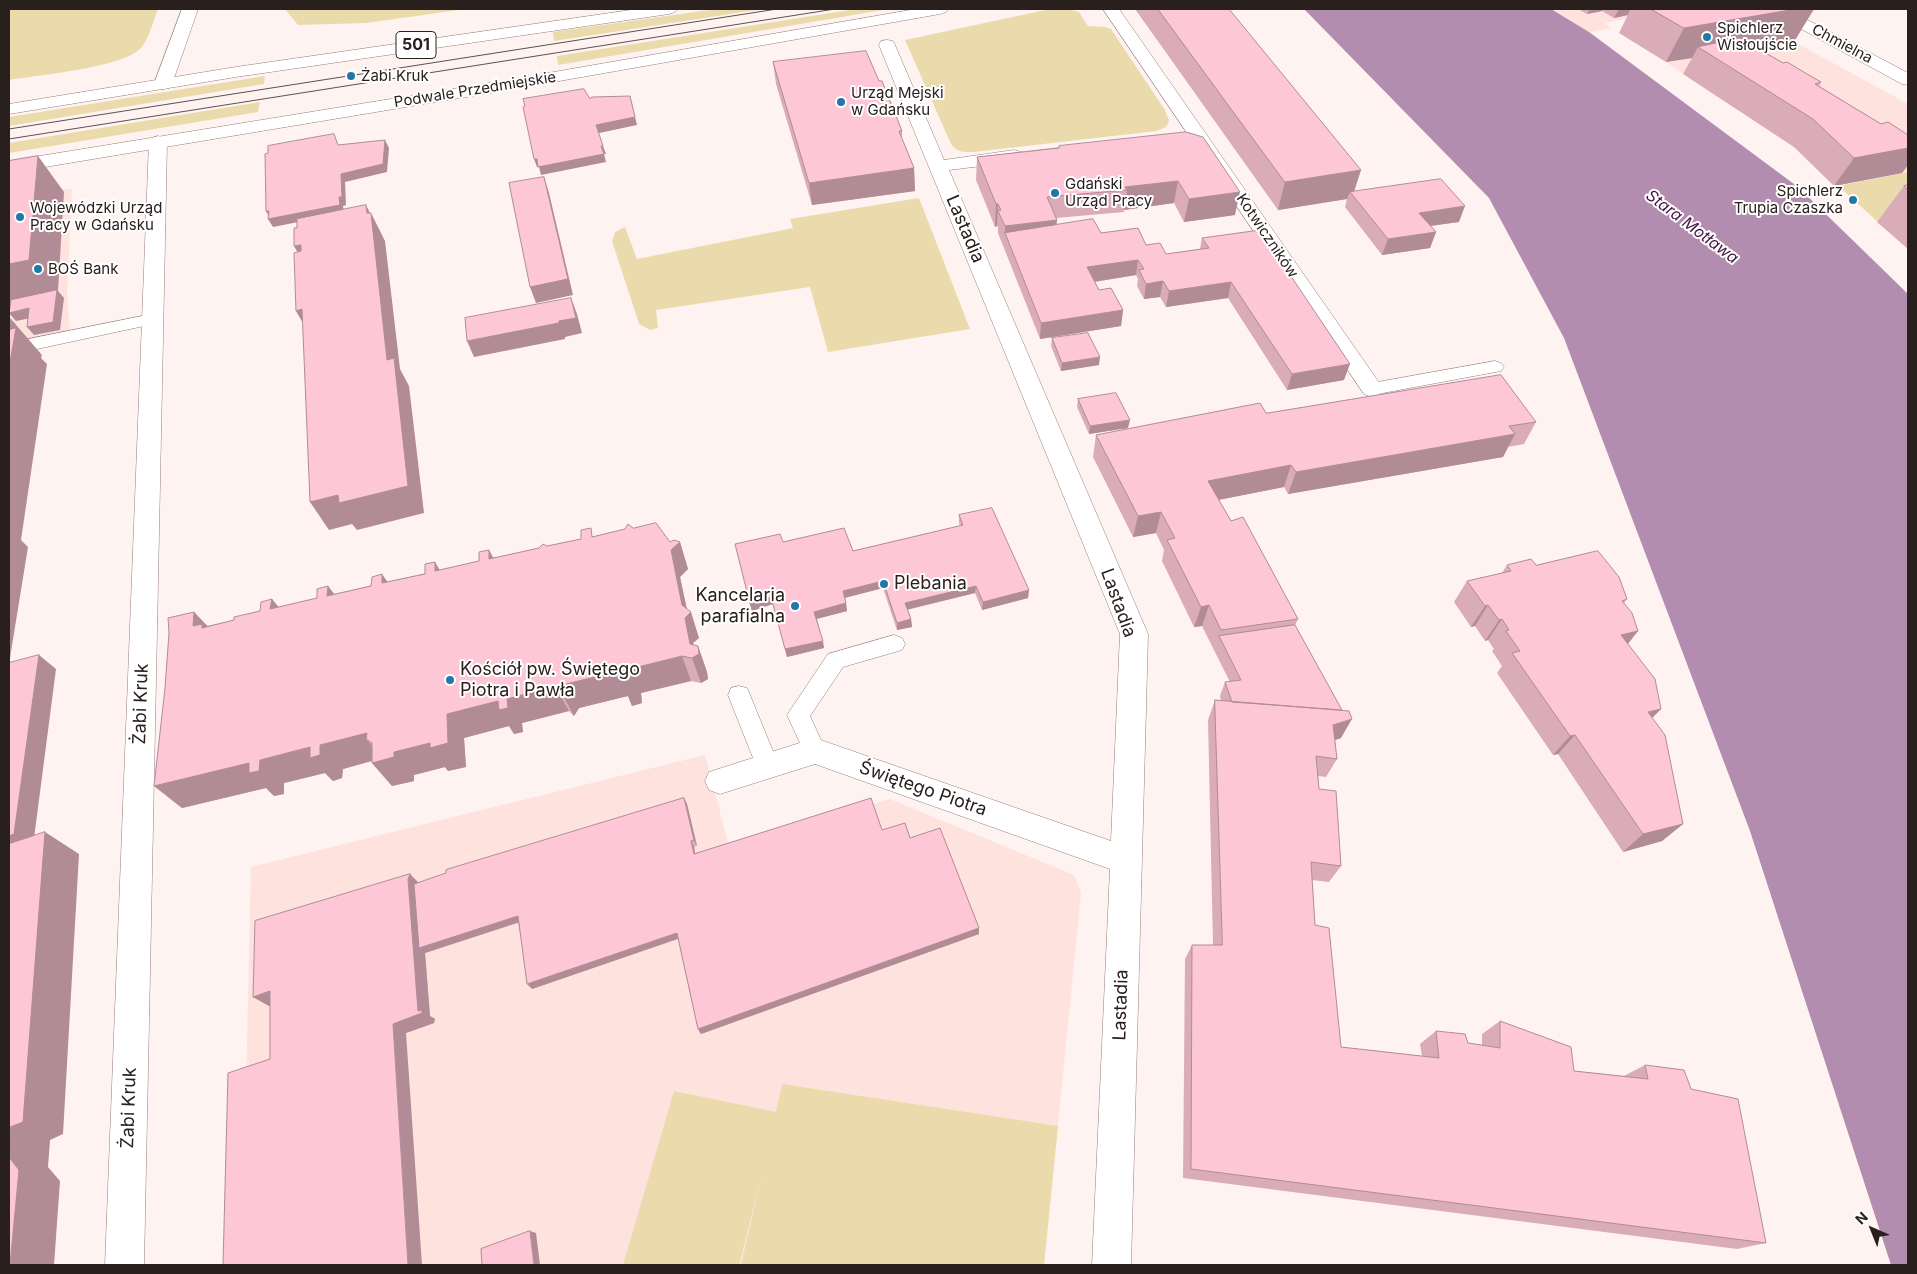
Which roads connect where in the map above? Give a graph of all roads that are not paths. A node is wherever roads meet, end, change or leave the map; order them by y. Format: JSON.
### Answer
{"nodes":[{"id":1,"x":190,"y":9,"type":"edge"},
{"id":2,"x":669,"y":9,"type":"edge"},
{"id":3,"x":940,"y":9,"type":"edge"},
{"id":4,"x":1111,"y":9,"type":"edge"},
{"id":5,"x":1776,"y":9,"type":"edge"},
{"id":6,"x":887,"y":45,"type":"dead end"},
{"id":7,"x":1908,"y":80,"type":"edge"},
{"id":8,"x":163,"y":84,"type":"junction"},
{"id":9,"x":9,"y":109,"type":"edge"},
{"id":10,"x":158,"y":142,"type":"junction"},
{"id":11,"x":1028,"y":154,"type":"edge"},
{"id":12,"x":939,"y":166,"type":"junction"},
{"id":13,"x":9,"y":167,"type":"edge"},
{"id":14,"x":152,"y":319,"type":"junction"},
{"id":15,"x":9,"y":349,"type":"edge"},
{"id":16,"x":1495,"y":367,"type":"dead end"},
{"id":17,"x":1372,"y":389,"type":"joint"},
{"id":18,"x":894,"y":644,"type":"dead end"},
{"id":19,"x":739,"y":695,"type":"dead end"},
{"id":20,"x":815,"y":751,"type":"junction"},
{"id":21,"x":767,"y":766,"type":"junction"},
{"id":22,"x":720,"y":781,"type":"dead end"},
{"id":23,"x":1126,"y":860,"type":"junction"},
{"id":24,"x":124,"y":1265,"type":"edge"},
{"id":25,"x":1112,"y":1265,"type":"edge"}],
"edges":[{"from":1,"to":8,"type":"street"},
{"from":2,"to":8,"type":"street","number":"501"},
{"from":3,"to":10,"type":"street","name":"Podwale Przedmiejskie"},
{"from":4,"to":17,"type":"street","name":"Kotwiczników"},
{"from":5,"to":7,"type":"street","name":"Chmielna"},
{"from":6,"to":12,"type":"street","name":"Lastadia"},
{"from":8,"to":9,"type":"street","number":"501"},
{"from":10,"to":13,"type":"street","name":"Podwale Przedmiejskie"},
{"from":10,"to":14,"type":"street","name":"Żabi Kruk"},
{"from":11,"to":12,"type":"street"},
{"from":12,"to":23,"type":"street","name":"Lastadia"},
{"from":14,"to":15,"type":"lane"},
{"from":14,"to":24,"type":"street","name":"Żabi Kruk"},
{"from":16,"to":17,"type":"lane"},
{"from":18,"to":20,"type":"lane"},
{"from":19,"to":21,"type":"lane"},
{"from":20,"to":21,"type":"street"},
{"from":20,"to":23,"type":"street","name":"Świętego Piotra"},
{"from":21,"to":22,"type":"street"},
{"from":23,"to":25,"type":"street","name":"Lastadia"}]}
